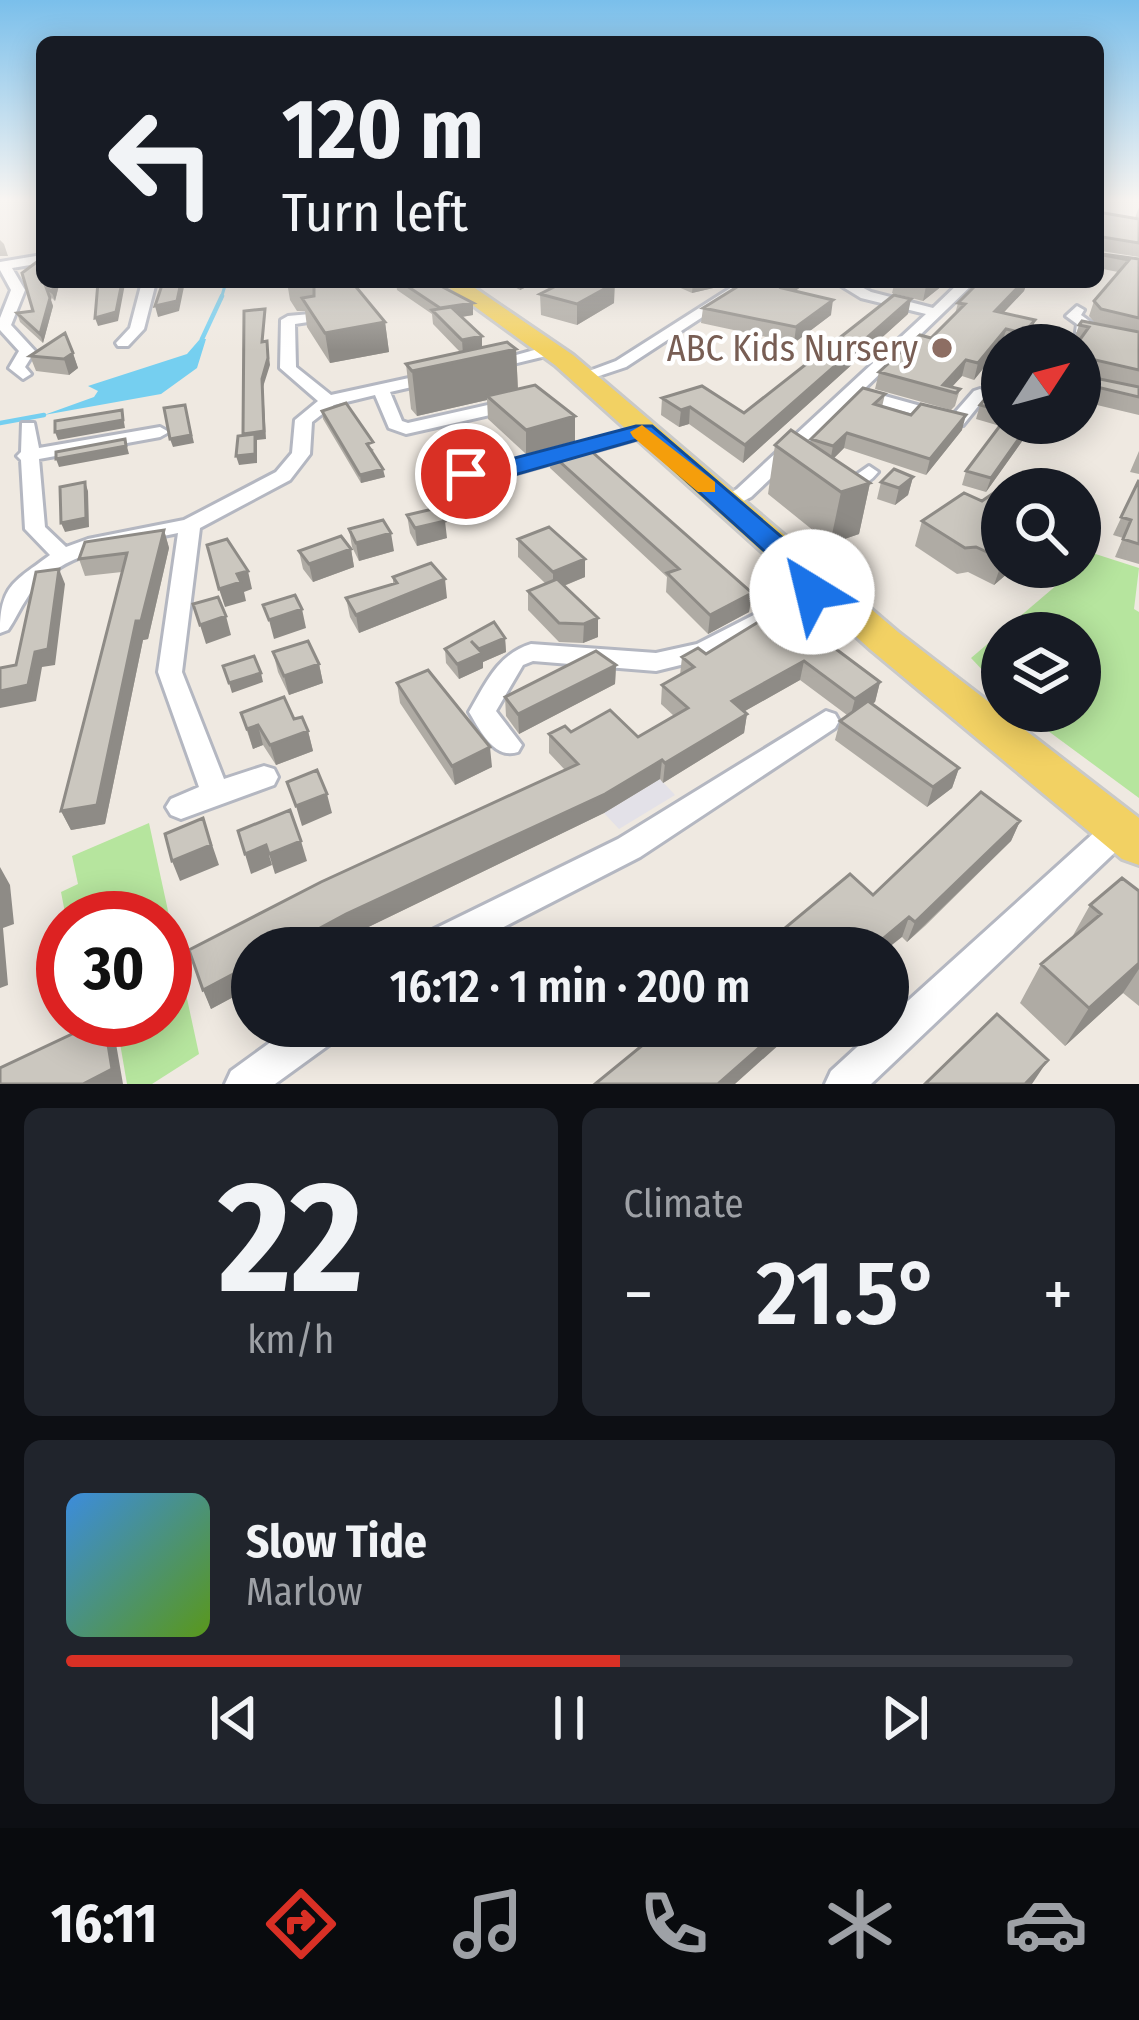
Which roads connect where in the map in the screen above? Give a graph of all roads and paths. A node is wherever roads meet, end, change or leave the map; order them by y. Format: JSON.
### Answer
{"nodes":[{"id":1,"x":36,"y":260,"type":"edge"},
{"id":2,"x":2,"y":266,"type":"edge"},
{"id":3,"x":147,"y":288,"type":"edge"},
{"id":4,"x":460,"y":288,"type":"edge"},
{"id":5,"x":739,"y":288,"type":"edge"},
{"id":6,"x":853,"y":288,"type":"edge"},
{"id":7,"x":961,"y":288,"type":"edge"},
{"id":8,"x":1077,"y":310,"type":"dead end"},
{"id":9,"x":934,"y":312,"type":"junction"},
{"id":10,"x":310,"y":318,"type":"edge"},
{"id":11,"x":288,"y":320,"type":"junction"},
{"id":12,"x":269,"y":322,"type":"edge"},
{"id":13,"x":1139,"y":342,"type":"edge"},
{"id":14,"x":123,"y":343,"type":"dead end"},
{"id":15,"x":550,"y":351,"type":"junction"},
{"id":16,"x":472,"y":369,"type":"edge"},
{"id":17,"x":14,"y":371,"type":"edge"},
{"id":18,"x":449,"y":374,"type":"edge"},
{"id":19,"x":581,"y":377,"type":"junction"},
{"id":20,"x":1101,"y":387,"type":"edge"},
{"id":21,"x":381,"y":389,"type":"junction"},
{"id":22,"x":850,"y":391,"type":"junction"},
{"id":23,"x":980,"y":394,"type":"dead end"},
{"id":24,"x":1139,"y":397,"type":"edge"},
{"id":25,"x":535,"y":399,"type":"edge"},
{"id":26,"x":328,"y":401,"type":"junction"},
{"id":27,"x":28,"y":427,"type":"dead end"},
{"id":28,"x":644,"y":431,"type":"junction"},
{"id":29,"x":160,"y":432,"type":"dead end"},
{"id":30,"x":449,"y":454,"type":"dead end"},
{"id":31,"x":26,"y":457,"type":"junction"},
{"id":32,"x":800,"y":462,"type":"junction"},
{"id":33,"x":859,"y":482,"type":"edge"},
{"id":34,"x":725,"y":503,"type":"junction"},
{"id":35,"x":190,"y":525,"type":"junction"},
{"id":36,"x":63,"y":556,"type":"junction"},
{"id":37,"x":822,"y":587,"type":"junction"},
{"id":38,"x":0,"y":625,"type":"edge"},
{"id":39,"x":826,"y":721,"type":"dead end"},
{"id":40,"x":508,"y":746,"type":"dead end"},
{"id":41,"x":264,"y":777,"type":"dead end"},
{"id":42,"x":215,"y":793,"type":"junction"},
{"id":43,"x":181,"y":807,"type":"dead end"},
{"id":44,"x":1129,"y":838,"type":"edge"},
{"id":45,"x":472,"y":927,"type":"edge"},
{"id":46,"x":295,"y":1047,"type":"edge"},
{"id":47,"x":244,"y":1084,"type":"edge"},
{"id":48,"x":844,"y":1084,"type":"edge"}],
"edges":[{"from":1,"to":2,"type":"street"},
{"from":2,"to":17,"type":"street"},
{"from":3,"to":14,"type":"street"},
{"from":4,"to":15,"type":"main road"},
{"from":5,"to":19,"type":"street"},
{"from":6,"to":9,"type":"street"},
{"from":7,"to":9,"type":"street"},
{"from":8,"to":13,"type":"street"},
{"from":9,"to":22,"type":"street"},
{"from":10,"to":11,"type":"street"},
{"from":11,"to":12,"type":"street"},
{"from":11,"to":26,"type":"street"},
{"from":15,"to":16,"type":"street"},
{"from":15,"to":19,"type":"main road"},
{"from":18,"to":21,"type":"street"},
{"from":19,"to":28,"type":"main road"},
{"from":20,"to":24,"type":"street"},
{"from":21,"to":25,"type":"street"},
{"from":21,"to":26,"type":"street"},
{"from":22,"to":23,"type":"street"},
{"from":22,"to":32,"type":"street"},
{"from":26,"to":35,"type":"street"},
{"from":27,"to":31,"type":"street"},
{"from":28,"to":30,"type":"street"},
{"from":28,"to":34,"type":"main road"},
{"from":29,"to":31,"type":"street"},
{"from":31,"to":36,"type":"street"},
{"from":32,"to":33,"type":"street"},
{"from":32,"to":34,"type":"street"},
{"from":34,"to":37,"type":"main road"},
{"from":35,"to":36,"type":"street"},
{"from":35,"to":42,"type":"street"},
{"from":36,"to":38,"type":"street"},
{"from":37,"to":40,"type":"street"},
{"from":37,"to":44,"type":"main road"},
{"from":39,"to":45,"type":"street"},
{"from":41,"to":42,"type":"street"},
{"from":42,"to":43,"type":"street"},
{"from":44,"to":48,"type":"street"},
{"from":46,"to":47,"type":"street"}]}
